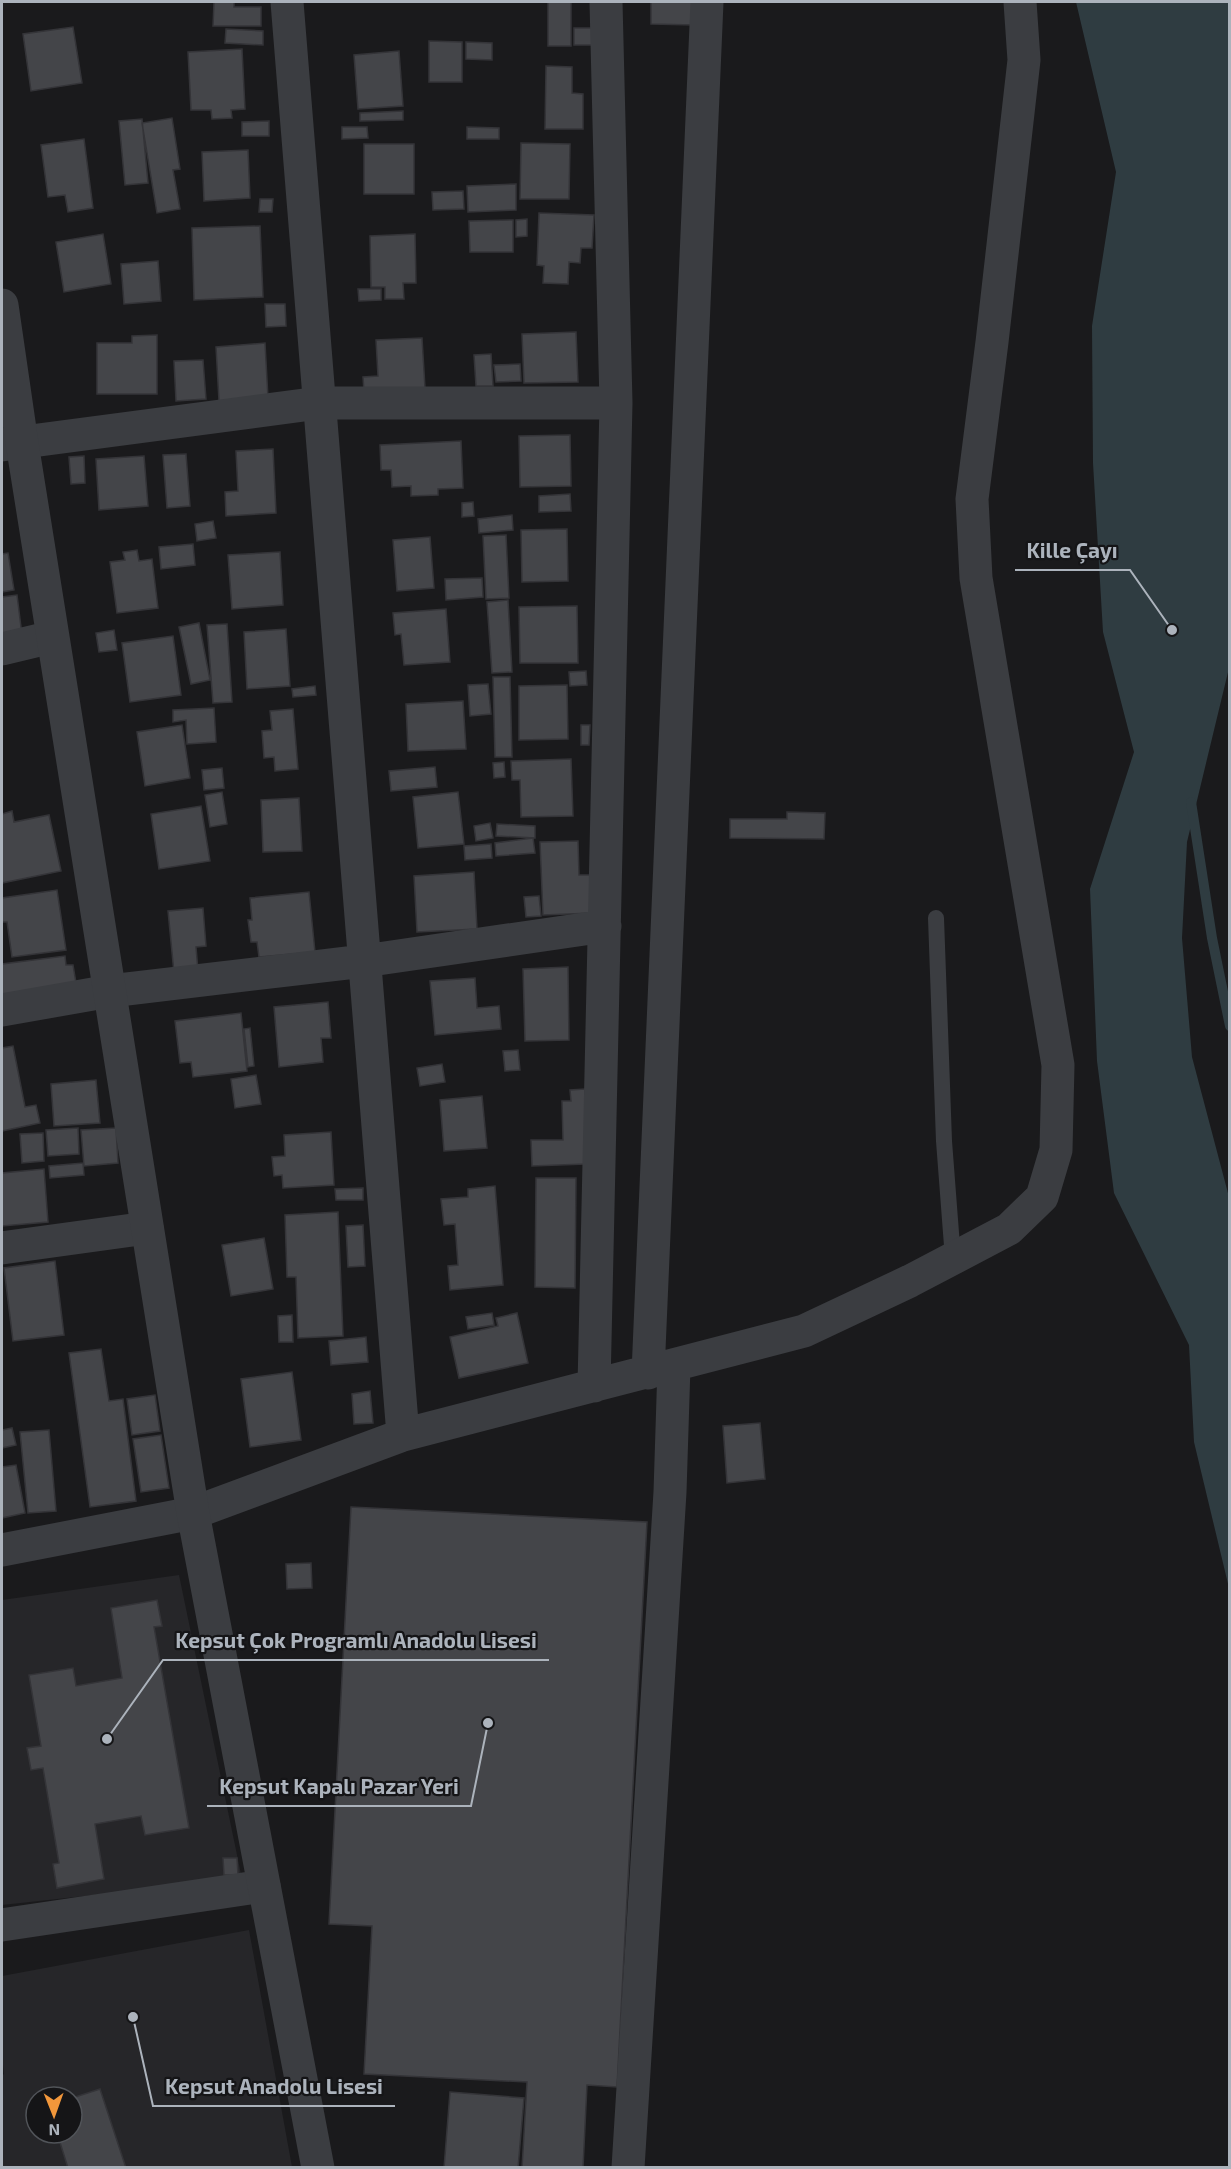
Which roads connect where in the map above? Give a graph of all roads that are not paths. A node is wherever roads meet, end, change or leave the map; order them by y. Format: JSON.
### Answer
{"nodes":[{"id":1,"x":287,"y":2,"type":"edge"},
{"id":2,"x":606,"y":2,"type":"edge"},
{"id":3,"x":707,"y":2,"type":"edge"},
{"id":4,"x":1020,"y":2,"type":"edge"},
{"id":5,"x":2,"y":305,"type":"edge"},
{"id":6,"x":320,"y":403,"type":"junction"},
{"id":7,"x":616,"y":403,"type":"junction"},
{"id":8,"x":12,"y":444,"type":"edge"},
{"id":9,"x":52,"y":637,"type":"junction"},
{"id":10,"x":2,"y":649,"type":"edge"},
{"id":11,"x":936,"y":918,"type":"dead end"},
{"id":12,"x":605,"y":926,"type":"junction"},
{"id":13,"x":364,"y":961,"type":"junction"},
{"id":14,"x":110,"y":992,"type":"junction"},
{"id":15,"x":2,"y":1010,"type":"edge"},
{"id":16,"x":147,"y":1228,"type":"junction"},
{"id":17,"x":2,"y":1248,"type":"edge"},
{"id":18,"x":953,"y":1259,"type":"junction"},
{"id":19,"x":661,"y":1369,"type":"junction"},
{"id":20,"x":594,"y":1386,"type":"junction"},
{"id":21,"x":403,"y":1435,"type":"junction"},
{"id":22,"x":193,"y":1514,"type":"junction"},
{"id":23,"x":2,"y":1550,"type":"edge"},
{"id":24,"x":264,"y":1886,"type":"junction"},
{"id":25,"x":2,"y":1925,"type":"edge"},
{"id":26,"x":318,"y":2168,"type":"edge"},
{"id":27,"x":628,"y":2168,"type":"edge"}],
"edges":[{"from":1,"to":6,"type":"street"},
{"from":2,"to":7,"type":"street"},
{"from":3,"to":19,"type":"street"},
{"from":4,"to":18,"type":"street"},
{"from":5,"to":8,"type":"street"},
{"from":6,"to":7,"type":"street"},
{"from":6,"to":8,"type":"street"},
{"from":6,"to":13,"type":"street"},
{"from":7,"to":12,"type":"street"},
{"from":8,"to":9,"type":"street"},
{"from":9,"to":10,"type":"street"},
{"from":9,"to":14,"type":"street"},
{"from":11,"to":18,"type":"lane"},
{"from":12,"to":13,"type":"street"},
{"from":12,"to":20,"type":"street"},
{"from":13,"to":14,"type":"street"},
{"from":13,"to":21,"type":"street"},
{"from":14,"to":15,"type":"street"},
{"from":14,"to":16,"type":"street"},
{"from":16,"to":17,"type":"street"},
{"from":16,"to":22,"type":"street"},
{"from":18,"to":19,"type":"street"},
{"from":19,"to":20,"type":"street"},
{"from":19,"to":27,"type":"street"},
{"from":20,"to":21,"type":"street"},
{"from":21,"to":22,"type":"street"},
{"from":22,"to":23,"type":"street"},
{"from":22,"to":24,"type":"street"},
{"from":24,"to":25,"type":"street"},
{"from":24,"to":26,"type":"street"}]}
